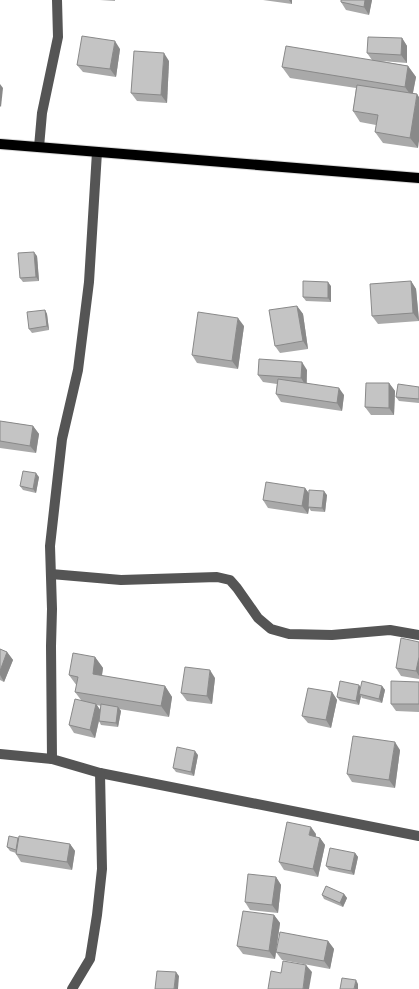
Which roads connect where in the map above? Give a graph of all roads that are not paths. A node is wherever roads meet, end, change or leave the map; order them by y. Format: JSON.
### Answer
{"nodes":[{"id":1,"x":57,"y":0,"type":"edge"},
{"id":2,"x":0,"y":144,"type":"edge"},
{"id":3,"x":39,"y":147,"type":"junction"},
{"id":4,"x":97,"y":152,"type":"junction"},
{"id":5,"x":419,"y":178,"type":"edge"},
{"id":6,"x":51,"y":574,"type":"junction"},
{"id":7,"x":419,"y":635,"type":"edge"},
{"id":8,"x":0,"y":754,"type":"edge"},
{"id":9,"x":52,"y":759,"type":"junction"},
{"id":10,"x":100,"y":773,"type":"junction"},
{"id":11,"x":419,"y":836,"type":"edge"},
{"id":12,"x":72,"y":989,"type":"edge"}],
"edges":[{"from":1,"to":3,"type":"street"},
{"from":2,"to":3,"type":"main road"},
{"from":3,"to":4,"type":"main road"},
{"from":4,"to":5,"type":"main road"},
{"from":4,"to":6,"type":"street"},
{"from":6,"to":7,"type":"street"},
{"from":6,"to":9,"type":"street"},
{"from":8,"to":9,"type":"street"},
{"from":9,"to":10,"type":"street"},
{"from":10,"to":11,"type":"street"},
{"from":10,"to":12,"type":"street"}]}
